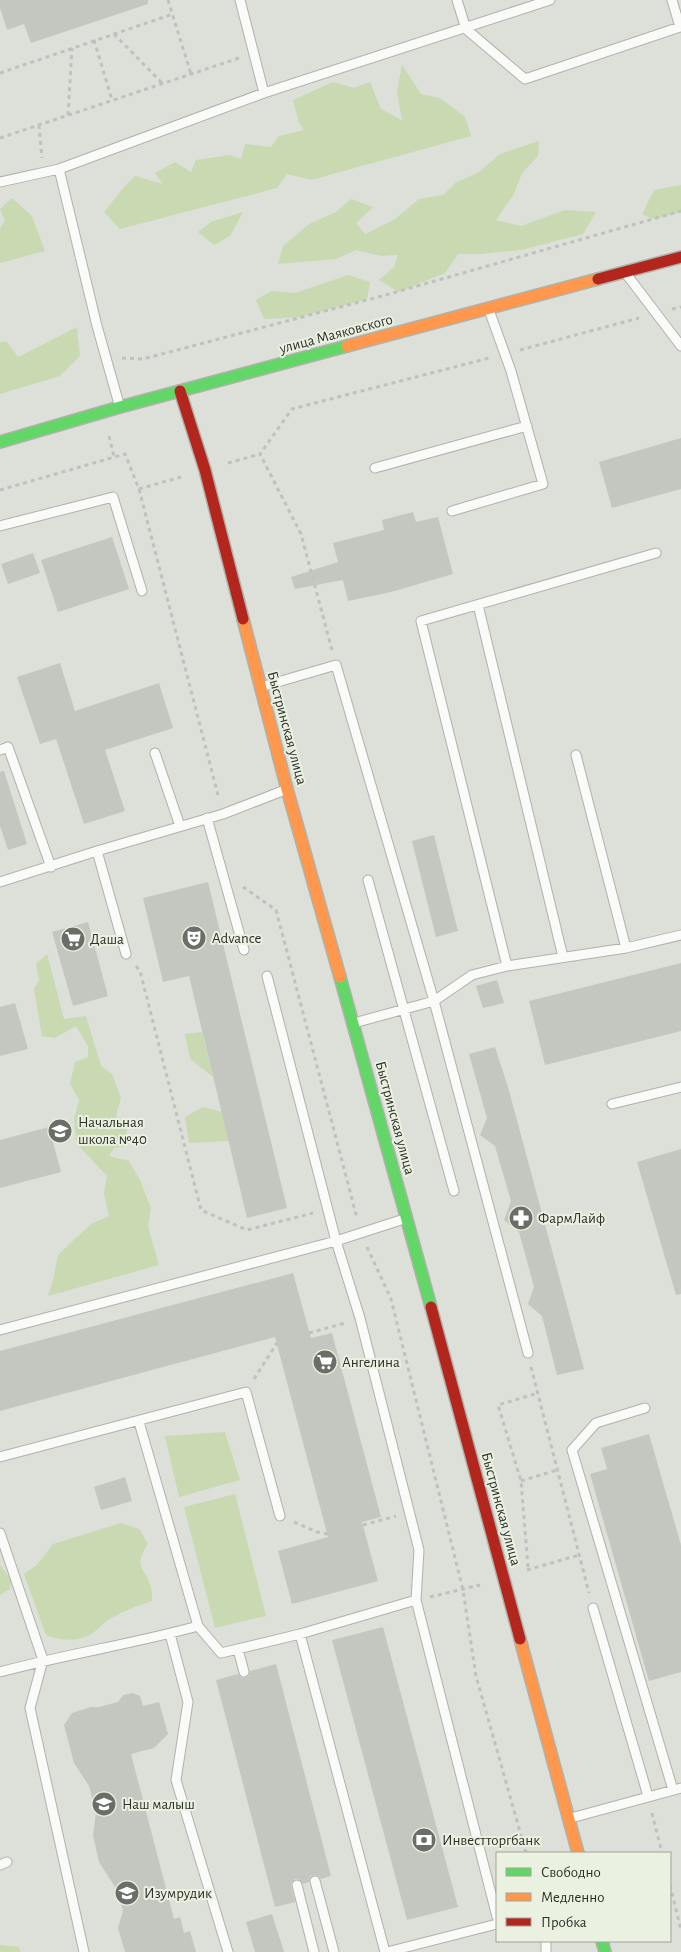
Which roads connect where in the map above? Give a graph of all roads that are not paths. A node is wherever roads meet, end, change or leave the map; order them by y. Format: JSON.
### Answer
{"nodes":[{"id":1,"x":240,"y":0,"type":"edge"},
{"id":2,"x":457,"y":0,"type":"edge"},
{"id":3,"x":550,"y":0,"type":"edge"},
{"id":4,"x":672,"y":0,"type":"edge"},
{"id":5,"x":466,"y":28,"type":"junction"},
{"id":6,"x":681,"y":28,"type":"edge"},
{"id":7,"x":264,"y":93,"type":"junction"},
{"id":8,"x":60,"y":169,"type":"junction"},
{"id":9,"x":0,"y":182,"type":"edge"},
{"id":10,"x":681,"y":257,"type":"edge"},
{"id":11,"x":625,"y":273,"type":"junction"},
{"id":12,"x":489,"y":310,"type":"junction"},
{"id":13,"x":681,"y":346,"type":"edge"},
{"id":14,"x":180,"y":391,"type":"junction"},
{"id":15,"x":120,"y":407,"type":"junction"},
{"id":16,"x":527,"y":426,"type":"junction"},
{"id":17,"x":0,"y":442,"type":"edge"},
{"id":18,"x":375,"y":468,"type":"dead end"},
{"id":19,"x":452,"y":511,"type":"dead end"},
{"id":20,"x":0,"y":526,"type":"edge"},
{"id":21,"x":656,"y":553,"type":"dead end"},
{"id":22,"x":142,"y":591,"type":"dead end"},
{"id":23,"x":478,"y":604,"type":"junction"},
{"id":24,"x":261,"y":687,"type":"junction"},
{"id":25,"x":0,"y":750,"type":"edge"},
{"id":26,"x":155,"y":753,"type":"dead end"},
{"id":27,"x":576,"y":755,"type":"dead end"},
{"id":28,"x":288,"y":789,"type":"junction"},
{"id":29,"x":207,"y":818,"type":"junction"},
{"id":30,"x":180,"y":826,"type":"junction"},
{"id":31,"x":97,"y":851,"type":"junction"},
{"id":32,"x":51,"y":867,"type":"junction"},
{"id":33,"x":368,"y":880,"type":"dead end"},
{"id":34,"x":0,"y":882,"type":"edge"},
{"id":35,"x":681,"y":936,"type":"edge"},
{"id":36,"x":626,"y":948,"type":"junction"},
{"id":37,"x":244,"y":950,"type":"dead end"},
{"id":38,"x":126,"y":954,"type":"road end"},
{"id":39,"x":563,"y":957,"type":"junction"},
{"id":40,"x":507,"y":966,"type":"junction"},
{"id":41,"x":267,"y":976,"type":"dead end"},
{"id":42,"x":434,"y":1001,"type":"junction"},
{"id":43,"x":404,"y":1010,"type":"junction"},
{"id":44,"x":353,"y":1023,"type":"junction"},
{"id":45,"x":681,"y":1087,"type":"edge"},
{"id":46,"x":612,"y":1104,"type":"dead end"},
{"id":47,"x":454,"y":1191,"type":"dead end"},
{"id":48,"x":407,"y":1218,"type":"junction"},
{"id":49,"x":336,"y":1241,"type":"junction"},
{"id":50,"x":0,"y":1330,"type":"edge"},
{"id":51,"x":528,"y":1353,"type":"road end"},
{"id":52,"x":645,"y":1408,"type":"dead end"},
{"id":53,"x":139,"y":1422,"type":"junction"},
{"id":54,"x":0,"y":1457,"type":"edge"},
{"id":55,"x":280,"y":1516,"type":"road end"},
{"id":56,"x":0,"y":1533,"type":"edge"},
{"id":57,"x":416,"y":1600,"type":"junction"},
{"id":58,"x":593,"y":1608,"type":"road end"},
{"id":59,"x":198,"y":1626,"type":"junction"},
{"id":60,"x":170,"y":1634,"type":"junction"},
{"id":61,"x":300,"y":1634,"type":"junction"},
{"id":62,"x":238,"y":1648,"type":"junction"},
{"id":63,"x":43,"y":1660,"type":"junction"},
{"id":64,"x":0,"y":1672,"type":"edge"},
{"id":65,"x":244,"y":1672,"type":"dead end"},
{"id":66,"x":677,"y":1789,"type":"edge"},
{"id":67,"x":648,"y":1796,"type":"junction"},
{"id":68,"x":569,"y":1819,"type":"junction"},
{"id":69,"x":578,"y":1852,"type":"edge"},
{"id":70,"x":315,"y":1881,"type":"dead end"},
{"id":71,"x":297,"y":1886,"type":"dead end"},
{"id":72,"x":496,"y":1913,"type":"edge"},
{"id":73,"x":496,"y":1924,"type":"edge"},
{"id":74,"x":84,"y":1952,"type":"edge"},
{"id":75,"x":228,"y":1952,"type":"edge"},
{"id":76,"x":314,"y":1952,"type":"edge"},
{"id":77,"x":334,"y":1952,"type":"edge"},
{"id":78,"x":386,"y":1952,"type":"edge"}],
"edges":[{"from":1,"to":7,"type":"lane"},
{"from":2,"to":5,"type":"lane"},
{"from":3,"to":5,"type":"lane"},
{"from":4,"to":6,"type":"lane"},
{"from":5,"to":6,"type":"lane"},
{"from":5,"to":7,"type":"lane"},
{"from":7,"to":8,"type":"lane"},
{"from":8,"to":9,"type":"lane"},
{"from":8,"to":15,"type":"lane"},
{"from":10,"to":11,"type":"main road","name":"улица Маяковского"},
{"from":11,"to":12,"type":"main road","name":"улица Маяковского"},
{"from":11,"to":13,"type":"lane"},
{"from":12,"to":14,"type":"main road","name":"улица Маяковского"},
{"from":12,"to":16,"type":"lane"},
{"from":14,"to":15,"type":"main road","name":"улица Маяковского"},
{"from":14,"to":24,"type":"main road","name":"Быстринская улица"},
{"from":15,"to":17,"type":"main road","name":"улица Маяковского"},
{"from":16,"to":18,"type":"lane"},
{"from":16,"to":19,"type":"lane"},
{"from":20,"to":22,"type":"lane"},
{"from":21,"to":23,"type":"lane"},
{"from":23,"to":39,"type":"lane"},
{"from":23,"to":40,"type":"lane"},
{"from":24,"to":28,"type":"main road","name":"Быстринская улица"},
{"from":24,"to":42,"type":"lane"},
{"from":25,"to":32,"type":"lane"},
{"from":26,"to":30,"type":"lane"},
{"from":27,"to":36,"type":"lane"},
{"from":28,"to":29,"type":"lane"},
{"from":28,"to":44,"type":"main road","name":"Быстринская улица"},
{"from":29,"to":30,"type":"lane"},
{"from":29,"to":37,"type":"lane"},
{"from":30,"to":31,"type":"lane"},
{"from":31,"to":32,"type":"lane"},
{"from":31,"to":38,"type":"lane"},
{"from":32,"to":34,"type":"lane"},
{"from":33,"to":43,"type":"lane"},
{"from":35,"to":36,"type":"lane"},
{"from":36,"to":39,"type":"lane"},
{"from":39,"to":40,"type":"lane"},
{"from":40,"to":42,"type":"lane"},
{"from":41,"to":49,"type":"lane"},
{"from":42,"to":43,"type":"lane"},
{"from":42,"to":51,"type":"lane"},
{"from":43,"to":44,"type":"lane"},
{"from":43,"to":47,"type":"lane"},
{"from":44,"to":48,"type":"main road","name":"Быстринская улица"},
{"from":45,"to":46,"type":"lane"},
{"from":48,"to":49,"type":"lane"},
{"from":48,"to":68,"type":"main road","name":"Быстринская улица"},
{"from":49,"to":50,"type":"lane"},
{"from":49,"to":57,"type":"lane"},
{"from":52,"to":66,"type":"lane"},
{"from":53,"to":54,"type":"lane"},
{"from":53,"to":55,"type":"lane"},
{"from":53,"to":59,"type":"lane"},
{"from":56,"to":63,"type":"lane"},
{"from":57,"to":61,"type":"lane"},
{"from":57,"to":72,"type":"lane"},
{"from":58,"to":67,"type":"lane"},
{"from":59,"to":60,"type":"lane"},
{"from":59,"to":62,"type":"lane"},
{"from":60,"to":63,"type":"lane"},
{"from":60,"to":75,"type":"lane"},
{"from":61,"to":62,"type":"lane"},
{"from":61,"to":78,"type":"lane"},
{"from":62,"to":65,"type":"lane"},
{"from":63,"to":64,"type":"lane"},
{"from":63,"to":74,"type":"lane"},
{"from":66,"to":67,"type":"lane"},
{"from":67,"to":68,"type":"lane"},
{"from":68,"to":69,"type":"main road","name":"Быстринская улица"},
{"from":70,"to":77,"type":"lane"},
{"from":71,"to":76,"type":"lane"},
{"from":73,"to":78,"type":"lane"}]}
